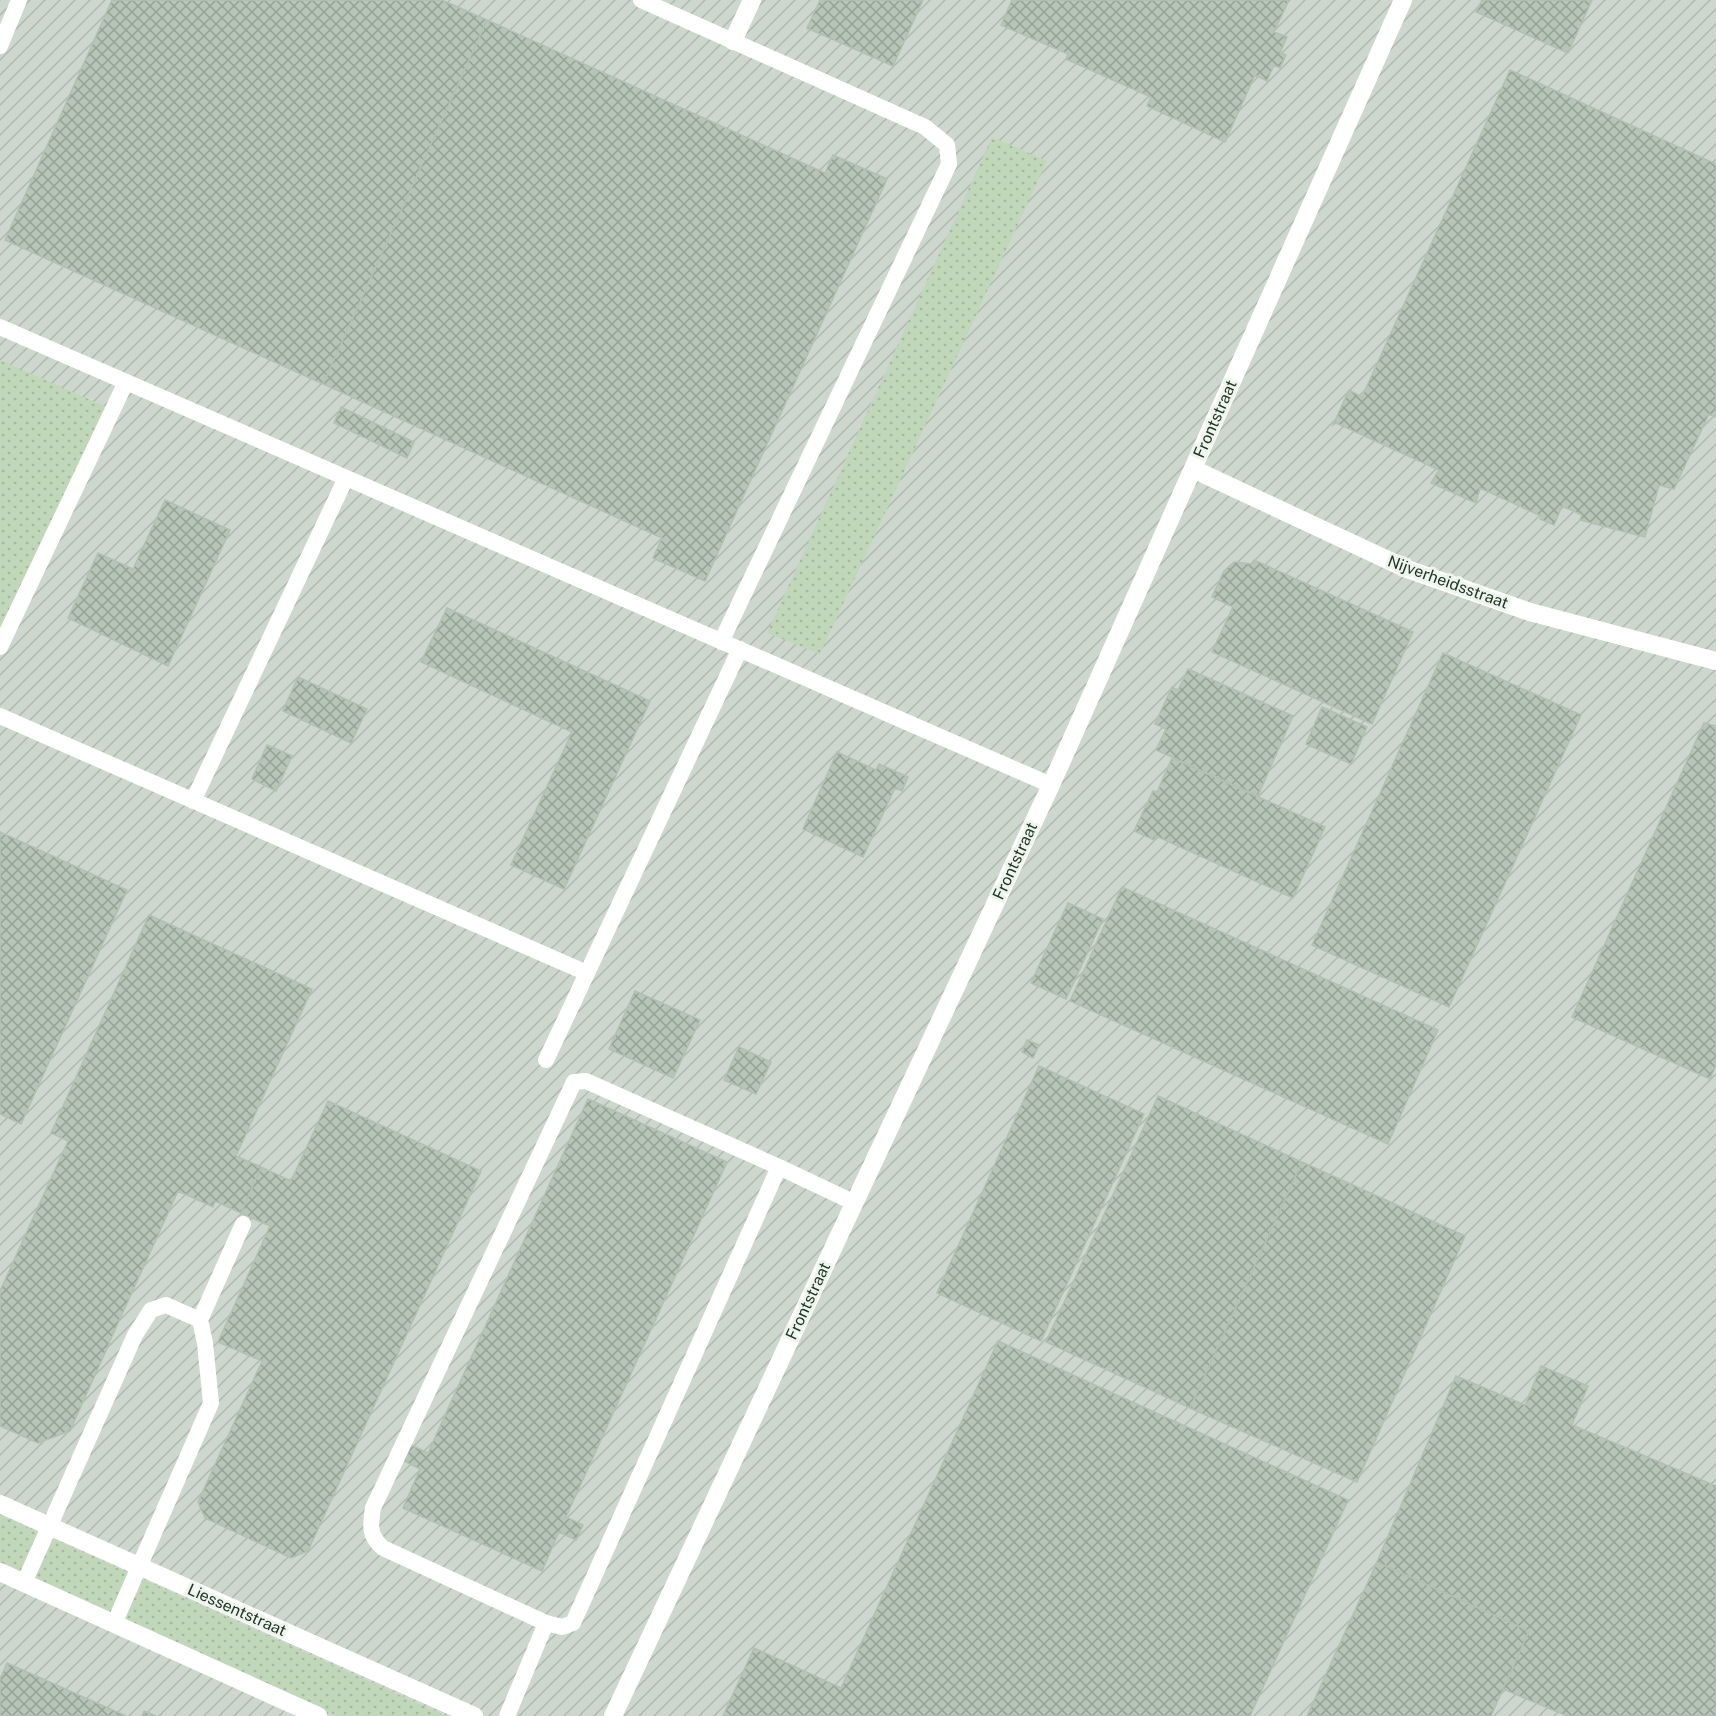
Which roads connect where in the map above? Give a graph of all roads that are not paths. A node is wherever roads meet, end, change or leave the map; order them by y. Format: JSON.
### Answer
{"nodes":[{"id":1,"x":19,"y":0,"type":"edge"},
{"id":2,"x":641,"y":0,"type":"edge"},
{"id":3,"x":752,"y":0,"type":"edge"},
{"id":4,"x":1403,"y":0,"type":"edge"},
{"id":5,"x":733,"y":41,"type":"junction"},
{"id":6,"x":0,"y":46,"type":"edge"},
{"id":7,"x":0,"y":327,"type":"edge"},
{"id":8,"x":126,"y":382,"type":"junction"},
{"id":9,"x":1193,"y":469,"type":"junction"},
{"id":10,"x":346,"y":478,"type":"junction"},
{"id":11,"x":721,"y":642,"type":"junction"},
{"id":12,"x":0,"y":647,"type":"edge"},
{"id":13,"x":740,"y":649,"type":"junction"},
{"id":14,"x":1716,"y":661,"type":"edge"},
{"id":15,"x":0,"y":716,"type":"edge"},
{"id":16,"x":1051,"y":785,"type":"junction"},
{"id":17,"x":193,"y":801,"type":"junction"},
{"id":18,"x":587,"y":973,"type":"junction"},
{"id":19,"x":546,"y":1060,"type":"dead end"},
{"id":20,"x":779,"y":1167,"type":"junction"},
{"id":21,"x":855,"y":1203,"type":"junction"},
{"id":22,"x":243,"y":1224,"type":"dead end"},
{"id":23,"x":200,"y":1320,"type":"junction"},
{"id":24,"x":0,"y":1504,"type":"edge"},
{"id":25,"x":50,"y":1526,"type":"junction"},
{"id":26,"x":140,"y":1567,"type":"junction"},
{"id":27,"x":0,"y":1572,"type":"edge"},
{"id":28,"x":24,"y":1583,"type":"junction"},
{"id":29,"x":546,"y":1623,"type":"junction"},
{"id":30,"x":114,"y":1624,"type":"junction"},
{"id":31,"x":318,"y":1716,"type":"edge"},
{"id":32,"x":474,"y":1716,"type":"edge"},
{"id":33,"x":507,"y":1716,"type":"edge"},
{"id":34,"x":613,"y":1716,"type":"edge"}],
"edges":[{"from":1,"to":6,"type":"lane"},
{"from":2,"to":5,"type":"lane"},
{"from":3,"to":5,"type":"street"},
{"from":4,"to":9,"type":"street","name":"Frontstraat"},
{"from":5,"to":11,"type":"lane"},
{"from":7,"to":8,"type":"lane"},
{"from":8,"to":10,"type":"lane"},
{"from":8,"to":12,"type":"lane"},
{"from":9,"to":14,"type":"street","name":"Nijverheidsstraat"},
{"from":9,"to":16,"type":"street","name":"Frontstraat"},
{"from":10,"to":11,"type":"lane"},
{"from":10,"to":17,"type":"lane"},
{"from":11,"to":13,"type":"lane"},
{"from":13,"to":16,"type":"lane"},
{"from":13,"to":18,"type":"lane"},
{"from":15,"to":17,"type":"lane"},
{"from":16,"to":21,"type":"street","name":"Frontstraat"},
{"from":17,"to":18,"type":"lane"},
{"from":18,"to":19,"type":"lane"},
{"from":20,"to":21,"type":"lane"},
{"from":20,"to":29,"type":"lane"},
{"from":20,"to":29,"type":"lane"},
{"from":21,"to":34,"type":"street","name":"Frontstraat"},
{"from":22,"to":23,"type":"lane"},
{"from":23,"to":25,"type":"lane"},
{"from":23,"to":26,"type":"lane"},
{"from":24,"to":25,"type":"street","name":"Liessentstraat"},
{"from":25,"to":26,"type":"street","name":"Liessentstraat"},
{"from":25,"to":28,"type":"lane"},
{"from":26,"to":30,"type":"lane"},
{"from":26,"to":32,"type":"street","name":"Liessentstraat"},
{"from":27,"to":28,"type":"street"},
{"from":28,"to":30,"type":"street"},
{"from":29,"to":33,"type":"lane"},
{"from":30,"to":31,"type":"street"}]}
